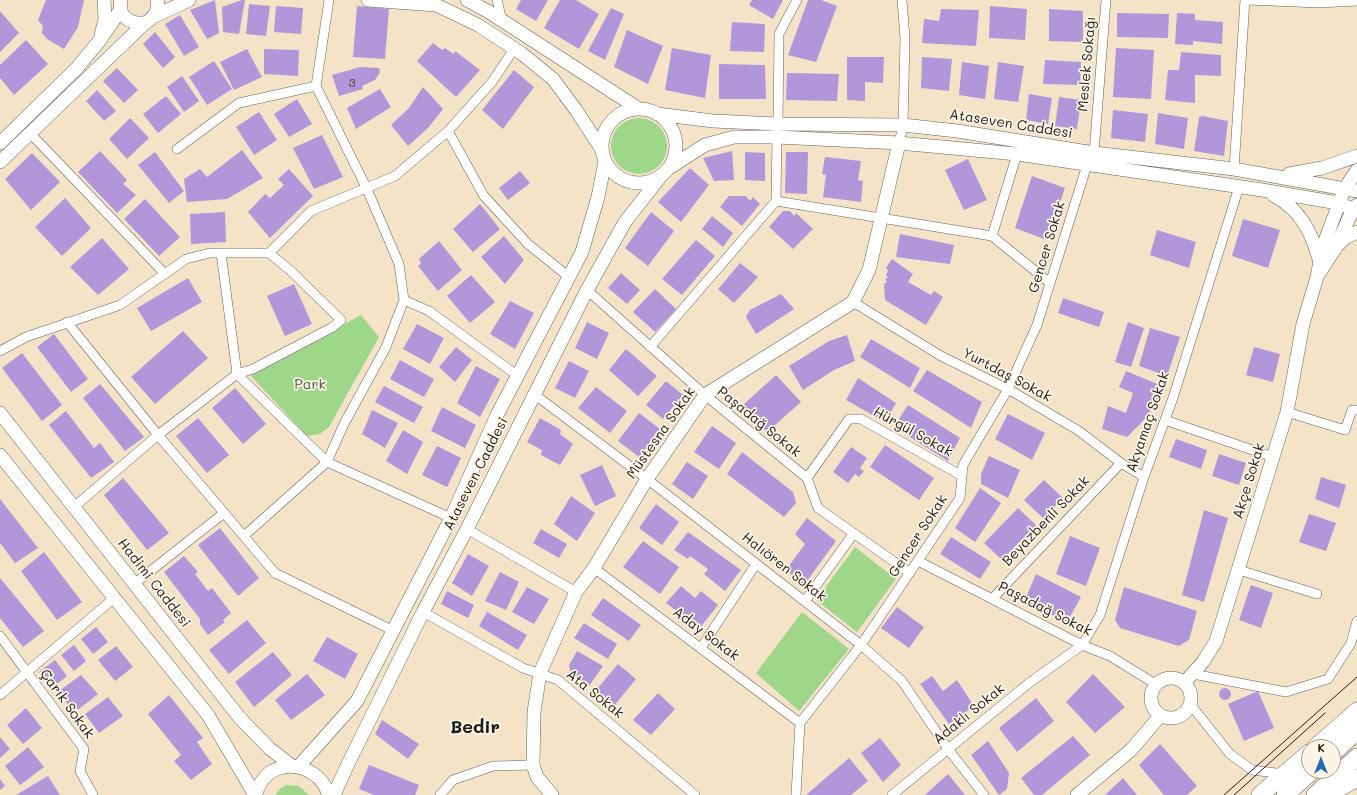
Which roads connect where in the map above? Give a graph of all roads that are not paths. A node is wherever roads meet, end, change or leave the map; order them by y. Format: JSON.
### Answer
{"nodes":[{"id":1,"x":104,"y":0,"type":"edge"},
{"id":2,"x":157,"y":0,"type":"edge"},
{"id":3,"x":189,"y":0,"type":"edge"},
{"id":4,"x":329,"y":0,"type":"edge"},
{"id":5,"x":368,"y":0,"type":"edge"},
{"id":6,"x":467,"y":0,"type":"edge"},
{"id":7,"x":497,"y":0,"type":"edge"},
{"id":8,"x":797,"y":0,"type":"edge"},
{"id":9,"x":902,"y":0,"type":"edge"},
{"id":10,"x":1106,"y":0,"type":"edge"},
{"id":11,"x":1245,"y":0,"type":"edge"},
{"id":12,"x":1248,"y":0,"type":"edge"},
{"id":13,"x":1357,"y":1,"type":"edge"},
{"id":14,"x":120,"y":4,"type":"edge"},
{"id":15,"x":150,"y":20,"type":"junction"},
{"id":16,"x":502,"y":21,"type":"junction"},
{"id":17,"x":100,"y":40,"type":"junction"},
{"id":18,"x":514,"y":49,"type":"junction"},
{"id":19,"x":316,"y":86,"type":"junction"},
{"id":20,"x":639,"y":109,"type":"junction"},
{"id":21,"x":658,"y":114,"type":"junction"},
{"id":22,"x":903,"y":125,"type":"junction"},
{"id":23,"x":778,"y":130,"type":"junction"},
{"id":24,"x":448,"y":131,"type":"junction"},
{"id":25,"x":30,"y":133,"type":"junction"},
{"id":26,"x":0,"y":143,"type":"edge"},
{"id":27,"x":899,"y":143,"type":"junction"},
{"id":28,"x":177,"y":149,"type":"dead end"},
{"id":29,"x":1094,"y":153,"type":"junction"},
{"id":30,"x":1017,"y":154,"type":"junction"},
{"id":31,"x":604,"y":155,"type":"junction"},
{"id":32,"x":1357,"y":156,"type":"edge"},
{"id":33,"x":0,"y":162,"type":"edge"},
{"id":34,"x":1087,"y":166,"type":"junction"},
{"id":35,"x":1234,"y":169,"type":"junction"},
{"id":36,"x":1357,"y":170,"type":"edge"},
{"id":37,"x":665,"y":172,"type":"junction"},
{"id":38,"x":1272,"y":175,"type":"junction"},
{"id":39,"x":1239,"y":187,"type":"junction"},
{"id":40,"x":367,"y":189,"type":"junction"},
{"id":41,"x":1351,"y":189,"type":"edge"},
{"id":42,"x":1262,"y":190,"type":"junction"},
{"id":43,"x":776,"y":201,"type":"junction"},
{"id":44,"x":1338,"y":203,"type":"junction"},
{"id":45,"x":1356,"y":209,"type":"edge"},
{"id":46,"x":880,"y":218,"type":"junction"},
{"id":47,"x":1357,"y":232,"type":"edge"},
{"id":48,"x":992,"y":236,"type":"junction"},
{"id":49,"x":1335,"y":249,"type":"junction"},
{"id":50,"x":221,"y":253,"type":"junction"},
{"id":51,"x":269,"y":253,"type":"junction"},
{"id":52,"x":1319,"y":259,"type":"junction"},
{"id":53,"x":164,"y":274,"type":"junction"},
{"id":54,"x":569,"y":277,"type":"junction"},
{"id":55,"x":1317,"y":277,"type":"junction"},
{"id":56,"x":1050,"y":283,"type":"junction"},
{"id":57,"x":587,"y":290,"type":"junction"},
{"id":58,"x":404,"y":300,"type":"junction"},
{"id":59,"x":853,"y":302,"type":"junction"},
{"id":60,"x":66,"y":322,"type":"junction"},
{"id":61,"x":650,"y":347,"type":"junction"},
{"id":62,"x":0,"y":351,"type":"edge"},
{"id":63,"x":237,"y":374,"type":"junction"},
{"id":64,"x":518,"y":376,"type":"junction"},
{"id":65,"x":1008,"y":389,"type":"junction"},
{"id":66,"x":534,"y":394,"type":"junction"},
{"id":67,"x":705,"y":395,"type":"junction"},
{"id":68,"x":1357,"y":410,"type":"edge"},
{"id":69,"x":1287,"y":412,"type":"junction"},
{"id":70,"x":0,"y":413,"type":"edge"},
{"id":71,"x":1165,"y":420,"type":"junction"},
{"id":72,"x":158,"y":435,"type":"junction"},
{"id":73,"x":0,"y":456,"type":"edge"},
{"id":74,"x":1273,"y":457,"type":"junction"},
{"id":75,"x":327,"y":462,"type":"junction"},
{"id":76,"x":1121,"y":463,"type":"junction"},
{"id":77,"x":962,"y":476,"type":"junction"},
{"id":78,"x":1144,"y":477,"type":"junction"},
{"id":79,"x":807,"y":478,"type":"junction"},
{"id":80,"x":647,"y":479,"type":"junction"},
{"id":81,"x":74,"y":507,"type":"junction"},
{"id":82,"x":224,"y":513,"type":"junction"},
{"id":83,"x":451,"y":518,"type":"junction"},
{"id":84,"x":467,"y":529,"type":"junction"},
{"id":85,"x":854,"y":533,"type":"junction"},
{"id":86,"x":244,"y":536,"type":"junction"},
{"id":87,"x":918,"y":561,"type":"junction"},
{"id":88,"x":756,"y":564,"type":"junction"},
{"id":89,"x":594,"y":568,"type":"junction"},
{"id":90,"x":1239,"y":570,"type":"junction"},
{"id":91,"x":910,"y":573,"type":"junction"},
{"id":92,"x":134,"y":584,"type":"junction"},
{"id":93,"x":576,"y":592,"type":"junction"},
{"id":94,"x":1317,"y":594,"type":"dead end"},
{"id":95,"x":992,"y":598,"type":"junction"},
{"id":96,"x":113,"y":599,"type":"junction"},
{"id":97,"x":805,"y":601,"type":"junction"},
{"id":98,"x":423,"y":612,"type":"junction"},
{"id":99,"x":1357,"y":621,"type":"edge"},
{"id":100,"x":394,"y":631,"type":"junction"},
{"id":101,"x":0,"y":636,"type":"edge"},
{"id":102,"x":861,"y":644,"type":"junction"},
{"id":103,"x":1082,"y":644,"type":"junction"},
{"id":104,"x":701,"y":648,"type":"junction"},
{"id":105,"x":1067,"y":657,"type":"joint"},
{"id":106,"x":27,"y":672,"type":"junction"},
{"id":107,"x":540,"y":674,"type":"junction"},
{"id":108,"x":1193,"y":674,"type":"junction"},
{"id":109,"x":1184,"y":683,"type":"junction"},
{"id":110,"x":1157,"y":685,"type":"junction"},
{"id":111,"x":0,"y":695,"type":"edge"},
{"id":112,"x":1190,"y":704,"type":"junction"},
{"id":113,"x":1357,"y":711,"type":"edge"},
{"id":114,"x":1161,"y":715,"type":"junction"},
{"id":115,"x":800,"y":723,"type":"junction"},
{"id":116,"x":1357,"y":732,"type":"edge"},
{"id":117,"x":1325,"y":739,"type":"edge"},
{"id":118,"x":1341,"y":746,"type":"edge"},
{"id":119,"x":948,"y":749,"type":"junction"},
{"id":120,"x":1357,"y":758,"type":"edge"},
{"id":121,"x":1301,"y":760,"type":"edge"},
{"id":122,"x":533,"y":765,"type":"junction"},
{"id":123,"x":295,"y":766,"type":"junction"},
{"id":124,"x":1285,"y":774,"type":"junction"},
{"id":125,"x":1357,"y":778,"type":"edge"},
{"id":126,"x":1303,"y":779,"type":"edge"},
{"id":127,"x":93,"y":795,"type":"edge"},
{"id":128,"x":255,"y":795,"type":"edge"},
{"id":129,"x":329,"y":795,"type":"edge"},
{"id":130,"x":334,"y":795,"type":"edge"},
{"id":131,"x":440,"y":795,"type":"edge"},
{"id":132,"x":552,"y":795,"type":"edge"},
{"id":133,"x":694,"y":795,"type":"edge"},
{"id":134,"x":796,"y":795,"type":"edge"},
{"id":135,"x":892,"y":795,"type":"edge"},
{"id":136,"x":984,"y":795,"type":"edge"},
{"id":137,"x":1077,"y":795,"type":"edge"},
{"id":138,"x":1260,"y":795,"type":"edge"},
{"id":139,"x":1285,"y":795,"type":"edge"},
{"id":140,"x":1315,"y":795,"type":"edge"},
{"id":141,"x":1328,"y":795,"type":"edge"}],
"edges":[{"from":1,"to":17,"type":"main road"},
{"from":2,"to":15,"type":"main road"},
{"from":3,"to":15,"type":"main road"},
{"from":4,"to":19,"type":"street"},
{"from":5,"to":18,"type":"main road"},
{"from":6,"to":16,"type":"main road"},
{"from":7,"to":16,"type":"street"},
{"from":8,"to":23,"type":"street"},
{"from":9,"to":22,"type":"street"},
{"from":10,"to":29,"type":"street","name":"Meslek Sokağı"},
{"from":11,"to":35,"type":"street"},
{"from":12,"to":13,"type":"street"},
{"from":14,"to":15,"type":"main road"},
{"from":14,"to":17,"type":"main road"},
{"from":15,"to":25,"type":"main road"},
{"from":16,"to":20,"type":"main road"},
{"from":17,"to":26,"type":"main road"},
{"from":18,"to":24,"type":"street"},
{"from":18,"to":31,"type":"main road"},
{"from":19,"to":28,"type":"street"},
{"from":19,"to":40,"type":"street"},
{"from":20,"to":21,"type":"main road"},
{"from":20,"to":31,"type":"main road"},
{"from":21,"to":23,"type":"main road","name":"Ataseven Caddesi"},
{"from":21,"to":37,"type":"main road"},
{"from":22,"to":23,"type":"main road","name":"Ataseven Caddesi"},
{"from":22,"to":27,"type":"street"},
{"from":22,"to":29,"type":"main road","name":"Ataseven Caddesi"},
{"from":23,"to":27,"type":"main road","name":"Ataseven Caddesi"},
{"from":23,"to":37,"type":"main road","name":"Ataseven Caddesi"},
{"from":23,"to":43,"type":"street"},
{"from":24,"to":40,"type":"street"},
{"from":24,"to":54,"type":"street"},
{"from":25,"to":33,"type":"main road"},
{"from":25,"to":53,"type":"street"},
{"from":27,"to":30,"type":"main road","name":"Ataseven Caddesi"},
{"from":27,"to":46,"type":"main road"},
{"from":29,"to":35,"type":"main road","name":"Ataseven Caddesi"},
{"from":30,"to":34,"type":"main road","name":"Ataseven Caddesi"},
{"from":30,"to":48,"type":"street"},
{"from":31,"to":37,"type":"main road"},
{"from":31,"to":54,"type":"main road"},
{"from":32,"to":38,"type":"main road"},
{"from":34,"to":39,"type":"main road","name":"Ataseven Caddesi"},
{"from":34,"to":56,"type":"street","name":"Gencer Sokak"},
{"from":35,"to":38,"type":"main road","name":"Ataseven Caddesi"},
{"from":36,"to":41,"type":"main road","name":"Akçe Sokak"},
{"from":37,"to":57,"type":"main road","name":"Ataseven Caddesi"},
{"from":38,"to":41,"type":"main road","name":"Ataseven Caddesi"},
{"from":39,"to":42,"type":"main road","name":"Ataseven Caddesi"},
{"from":39,"to":71,"type":"street","name":"Akyamaç Sokak"},
{"from":40,"to":51,"type":"street"},
{"from":40,"to":58,"type":"street"},
{"from":41,"to":44,"type":"main road","name":"Akçe Sokak"},
{"from":42,"to":44,"type":"main road","name":"Ataseven Caddesi"},
{"from":42,"to":52,"type":"main road"},
{"from":43,"to":46,"type":"street"},
{"from":43,"to":61,"type":"street"},
{"from":44,"to":45,"type":"main road","name":"Ataseven Caddesi"},
{"from":44,"to":52,"type":"main road","name":"Akçe Sokak"},
{"from":45,"to":49,"type":"main road","name":"Akçe Sokak"},
{"from":46,"to":48,"type":"street"},
{"from":46,"to":59,"type":"main road"},
{"from":47,"to":49,"type":"main road"},
{"from":48,"to":56,"type":"street"},
{"from":49,"to":55,"type":"main road","name":"Akçe Sokak"},
{"from":50,"to":51,"type":"street"},
{"from":50,"to":53,"type":"street"},
{"from":50,"to":63,"type":"street"},
{"from":51,"to":63,"type":"street"},
{"from":52,"to":55,"type":"main road","name":"Akçe Sokak"},
{"from":53,"to":60,"type":"street"},
{"from":54,"to":64,"type":"main road"},
{"from":55,"to":69,"type":"main road","name":"Akçe Sokak"},
{"from":56,"to":65,"type":"street","name":"Gencer Sokak"},
{"from":57,"to":61,"type":"street","name":"Paşadağ Sokak"},
{"from":57,"to":66,"type":"main road","name":"Ataseven Caddesi"},
{"from":58,"to":64,"type":"street"},
{"from":58,"to":75,"type":"street"},
{"from":59,"to":65,"type":"street","name":"Yurtdaş Sokak"},
{"from":59,"to":67,"type":"main road","name":"Müstesna Sokak"},
{"from":60,"to":62,"type":"street"},
{"from":60,"to":72,"type":"street"},
{"from":61,"to":67,"type":"street","name":"Paşadağ Sokak"},
{"from":63,"to":72,"type":"street"},
{"from":63,"to":75,"type":"street"},
{"from":64,"to":83,"type":"main road"},
{"from":65,"to":76,"type":"street","name":"Yurtdaş Sokak"},
{"from":65,"to":77,"type":"street","name":"Gencer Sokak"},
{"from":66,"to":80,"type":"street","name":"Halıören Sokak"},
{"from":66,"to":84,"type":"main road","name":"Ataseven Caddesi"},
{"from":67,"to":79,"type":"street","name":"Paşadağ Sokak"},
{"from":67,"to":80,"type":"main road","name":"Müstesna Sokak"},
{"from":68,"to":69,"type":"street"},
{"from":69,"to":74,"type":"main road","name":"Akçe Sokak"},
{"from":70,"to":81,"type":"main road","name":"Hadimi Caddesi"},
{"from":71,"to":74,"type":"street"},
{"from":71,"to":78,"type":"street","name":"Akyamaç Sokak"},
{"from":72,"to":81,"type":"street"},
{"from":72,"to":82,"type":"street"},
{"from":73,"to":96,"type":"main road"},
{"from":74,"to":90,"type":"main road","name":"Akçe Sokak"},
{"from":75,"to":83,"type":"street"},
{"from":75,"to":86,"type":"street"},
{"from":76,"to":78,"type":"street","name":"Yurtdaş Sokak"},
{"from":76,"to":95,"type":"street","name":"Beyazbenli Sokak"},
{"from":77,"to":79,"type":"street","name":"Hürgül Sokak"},
{"from":77,"to":87,"type":"street","name":"Gencer Sokak"},
{"from":78,"to":103,"type":"street","name":"Akyamaç Sokak"},
{"from":79,"to":85,"type":"street"},
{"from":80,"to":88,"type":"street","name":"Halıören Sokak"},
{"from":80,"to":89,"type":"main road","name":"Müstesna Sokak"},
{"from":81,"to":92,"type":"main road","name":"Hadimi Caddesi"},
{"from":82,"to":86,"type":"street"},
{"from":82,"to":92,"type":"street"},
{"from":83,"to":100,"type":"main road"},
{"from":84,"to":93,"type":"street"},
{"from":84,"to":98,"type":"main road","name":"Ataseven Caddesi"},
{"from":85,"to":91,"type":"street"},
{"from":85,"to":97,"type":"street"},
{"from":86,"to":100,"type":"street"},
{"from":87,"to":91,"type":"street","name":"Gencer Sokak"},
{"from":87,"to":95,"type":"street","name":"Paşadağ Sokak"},
{"from":88,"to":97,"type":"street","name":"Halıören Sokak"},
{"from":88,"to":104,"type":"street"},
{"from":89,"to":93,"type":"main road","name":"Müstesna Sokak"},
{"from":89,"to":104,"type":"street","name":"Aday Sokak"},
{"from":90,"to":94,"type":"street"},
{"from":90,"to":108,"type":"main road","name":"Akçe Sokak"},
{"from":91,"to":102,"type":"street","name":"Gencer Sokak"},
{"from":92,"to":123,"type":"main road","name":"Hadimi Caddesi"},
{"from":93,"to":107,"type":"main road","name":"Müstesna Sokak"},
{"from":95,"to":103,"type":"street","name":"Paşadağ Sokak"},
{"from":96,"to":106,"type":"street"},
{"from":96,"to":128,"type":"main road"},
{"from":97,"to":102,"type":"street","name":"Halıören Sokak"},
{"from":98,"to":107,"type":"street","name":"Ata Sokak"},
{"from":98,"to":130,"type":"main road","name":"Ataseven Caddesi"},
{"from":99,"to":108,"type":"street"},
{"from":100,"to":123,"type":"main road"},
{"from":101,"to":106,"type":"street","name":"Çarık Sokak"},
{"from":102,"to":115,"type":"street","name":"Gencer Sokak"},
{"from":102,"to":119,"type":"street","name":"Halıören Sokak"},
{"from":103,"to":105,"type":"street","name":"Akyamaç Sokak"},
{"from":103,"to":110,"type":"street","name":"Paşadağ Sokak"},
{"from":104,"to":115,"type":"street","name":"Aday Sokak"},
{"from":105,"to":119,"type":"street","name":"Adaklı Sokak"},
{"from":106,"to":111,"type":"street"},
{"from":106,"to":127,"type":"street","name":"Çarık Sokak"},
{"from":107,"to":122,"type":"main road","name":"Müstesna Sokak"},
{"from":107,"to":133,"type":"street","name":"Ata Sokak"},
{"from":108,"to":109,"type":"main road","name":"Akçe Sokak"},
{"from":109,"to":110,"type":"main road"},
{"from":109,"to":112,"type":"main road"},
{"from":110,"to":114,"type":"main road"},
{"from":112,"to":114,"type":"main road"},
{"from":112,"to":124,"type":"street"},
{"from":113,"to":117,"type":"highway"},
{"from":114,"to":137,"type":"main road"},
{"from":115,"to":134,"type":"street"},
{"from":116,"to":118,"type":"highway"},
{"from":119,"to":135,"type":"street","name":"Adaklı Sokak"},
{"from":119,"to":136,"type":"street","name":"Halıören Sokak"},
{"from":120,"to":140,"type":"highway"},
{"from":121,"to":124,"type":"highway"},
{"from":122,"to":131,"type":"street"},
{"from":122,"to":132,"type":"main road","name":"Müstesna Sokak"},
{"from":123,"to":128,"type":"main road"},
{"from":123,"to":129,"type":"main road","name":"Hadimi Caddesi"},
{"from":124,"to":138,"type":"highway"},
{"from":125,"to":141,"type":"highway"},
{"from":126,"to":139,"type":"highway"}]}
